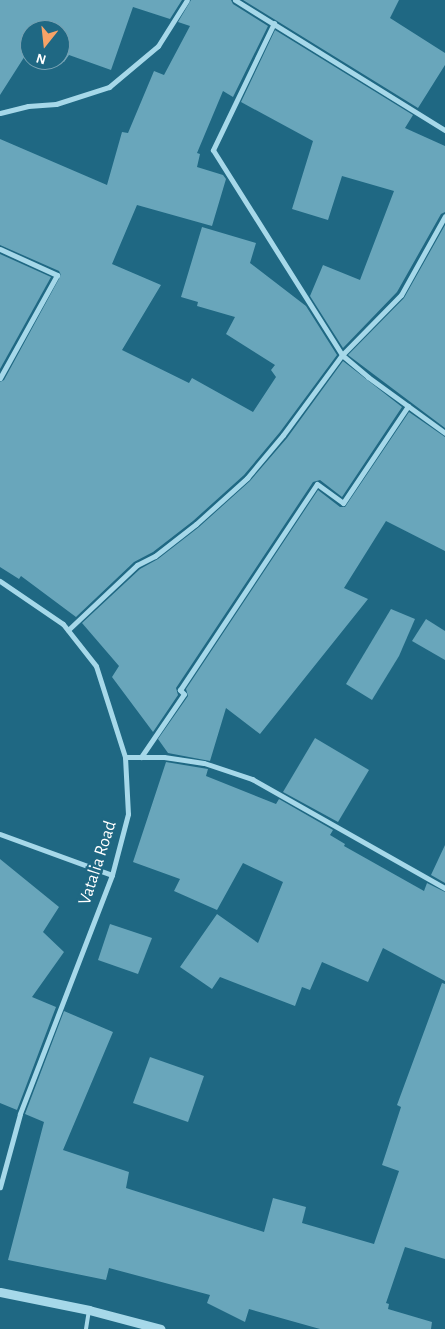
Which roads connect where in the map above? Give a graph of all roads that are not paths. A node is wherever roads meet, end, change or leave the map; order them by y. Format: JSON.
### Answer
{"nodes":[{"id":1,"x":187,"y":0,"type":"edge"},
{"id":2,"x":234,"y":0,"type":"edge"},
{"id":3,"x":274,"y":23,"type":"junction"},
{"id":4,"x":0,"y":113,"type":"edge"},
{"id":5,"x":445,"y":130,"type":"edge"},
{"id":6,"x":445,"y":216,"type":"edge"},
{"id":7,"x":0,"y":249,"type":"edge"},
{"id":8,"x":342,"y":354,"type":"junction"},
{"id":9,"x":0,"y":378,"type":"edge"},
{"id":10,"x":408,"y":406,"type":"junction"},
{"id":11,"x":445,"y":433,"type":"edge"},
{"id":12,"x":0,"y":580,"type":"edge"},
{"id":13,"x":68,"y":630,"type":"junction"},
{"id":14,"x":125,"y":757,"type":"junction"},
{"id":15,"x":141,"y":757,"type":"junction"},
{"id":16,"x":0,"y":834,"type":"edge"},
{"id":17,"x":112,"y":875,"type":"junction"},
{"id":18,"x":445,"y":888,"type":"edge"},
{"id":19,"x":0,"y":1186,"type":"edge"},
{"id":20,"x":0,"y":1292,"type":"edge"},
{"id":21,"x":89,"y":1310,"type":"junction"},
{"id":22,"x":86,"y":1329,"type":"edge"},
{"id":23,"x":161,"y":1329,"type":"edge"}],
"edges":[{"from":1,"to":4,"type":"street"},
{"from":2,"to":3,"type":"street"},
{"from":3,"to":5,"type":"street"},
{"from":3,"to":8,"type":"street"},
{"from":6,"to":8,"type":"street"},
{"from":7,"to":9,"type":"street"},
{"from":8,"to":10,"type":"street"},
{"from":8,"to":13,"type":"street"},
{"from":10,"to":11,"type":"street"},
{"from":10,"to":15,"type":"street"},
{"from":12,"to":13,"type":"street","name":"Vatalia Road"},
{"from":13,"to":14,"type":"street","name":"Vatalia Road"},
{"from":14,"to":15,"type":"street"},
{"from":14,"to":17,"type":"street","name":"Vatalia Road"},
{"from":15,"to":18,"type":"street"},
{"from":16,"to":17,"type":"street"},
{"from":17,"to":19,"type":"street","name":"Vatalia Road"},
{"from":20,"to":21,"type":"street"},
{"from":21,"to":22,"type":"lane"},
{"from":21,"to":23,"type":"street"}]}
